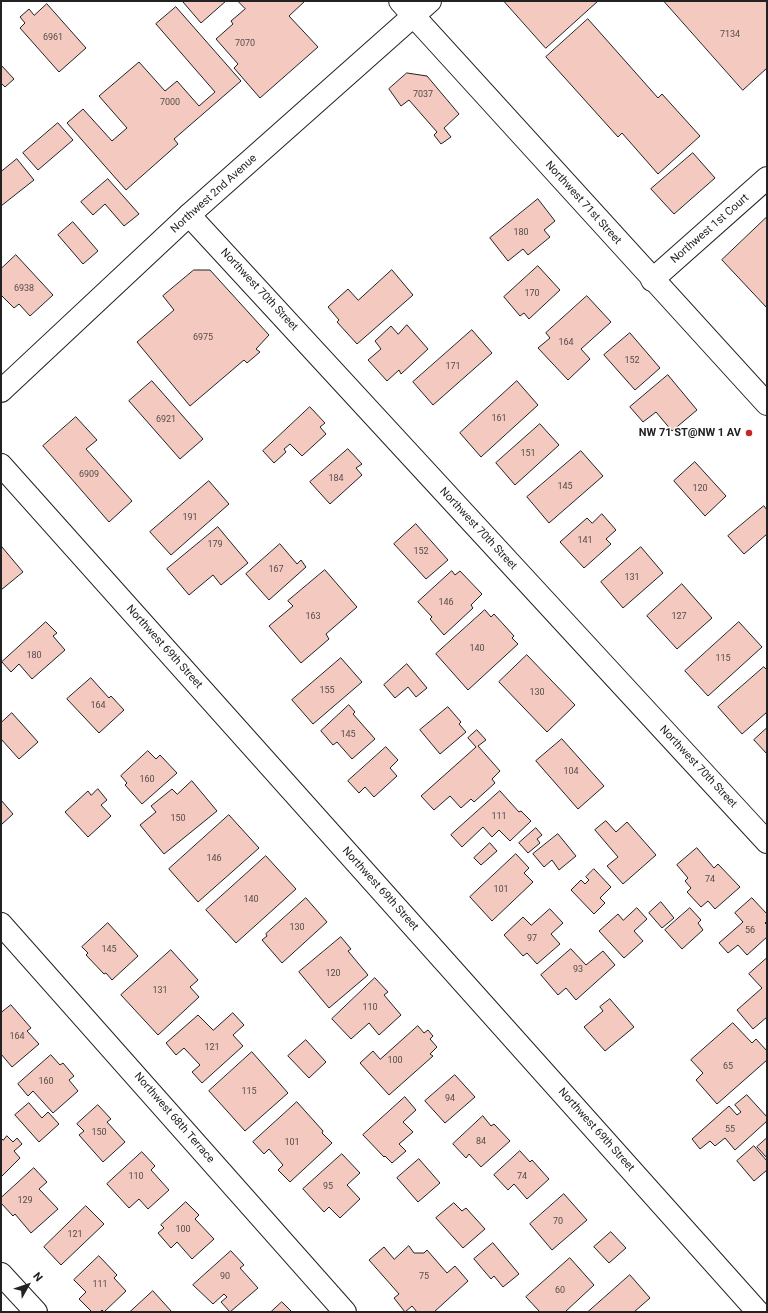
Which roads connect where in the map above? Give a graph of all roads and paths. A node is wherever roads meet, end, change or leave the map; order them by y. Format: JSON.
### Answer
{"nodes":[{"id":1,"x":430,"y":1,"type":"edge"},
{"id":2,"x":406,"y":8,"type":"edge"},
{"id":3,"x":767,"y":178,"type":"edge"},
{"id":4,"x":189,"y":215,"type":"junction"},
{"id":5,"x":652,"y":280,"type":"junction"},
{"id":6,"x":1,"y":391,"type":"edge"},
{"id":7,"x":767,"y":404,"type":"edge"},
{"id":8,"x":1,"y":465,"type":"edge"},
{"id":9,"x":767,"y":842,"type":"edge"},
{"id":10,"x":1,"y":924,"type":"edge"},
{"id":11,"x":1,"y":1274,"type":"edge"},
{"id":12,"x":36,"y":1312,"type":"edge"},
{"id":13,"x":345,"y":1312,"type":"edge"},
{"id":14,"x":758,"y":1312,"type":"edge"}],
"edges":[{"from":1,"to":2,"type":"street","name":"Northwest 2nd Avenue"},
{"from":2,"to":4,"type":"street","name":"Northwest 2nd Avenue"},
{"from":2,"to":5,"type":"street","name":"Northwest 71st Street"},
{"from":3,"to":5,"type":"street","name":"Northwest 1st Court"},
{"from":4,"to":6,"type":"street","name":"Northwest 2nd Avenue"},
{"from":4,"to":9,"type":"street","name":"Northwest 70th Street"},
{"from":5,"to":7,"type":"street","name":"Northwest 71st Street"},
{"from":8,"to":14,"type":"street","name":"Northwest 69th Street"},
{"from":10,"to":13,"type":"street","name":"Northwest 68th Terrace"},
{"from":11,"to":12,"type":"street"}]}
